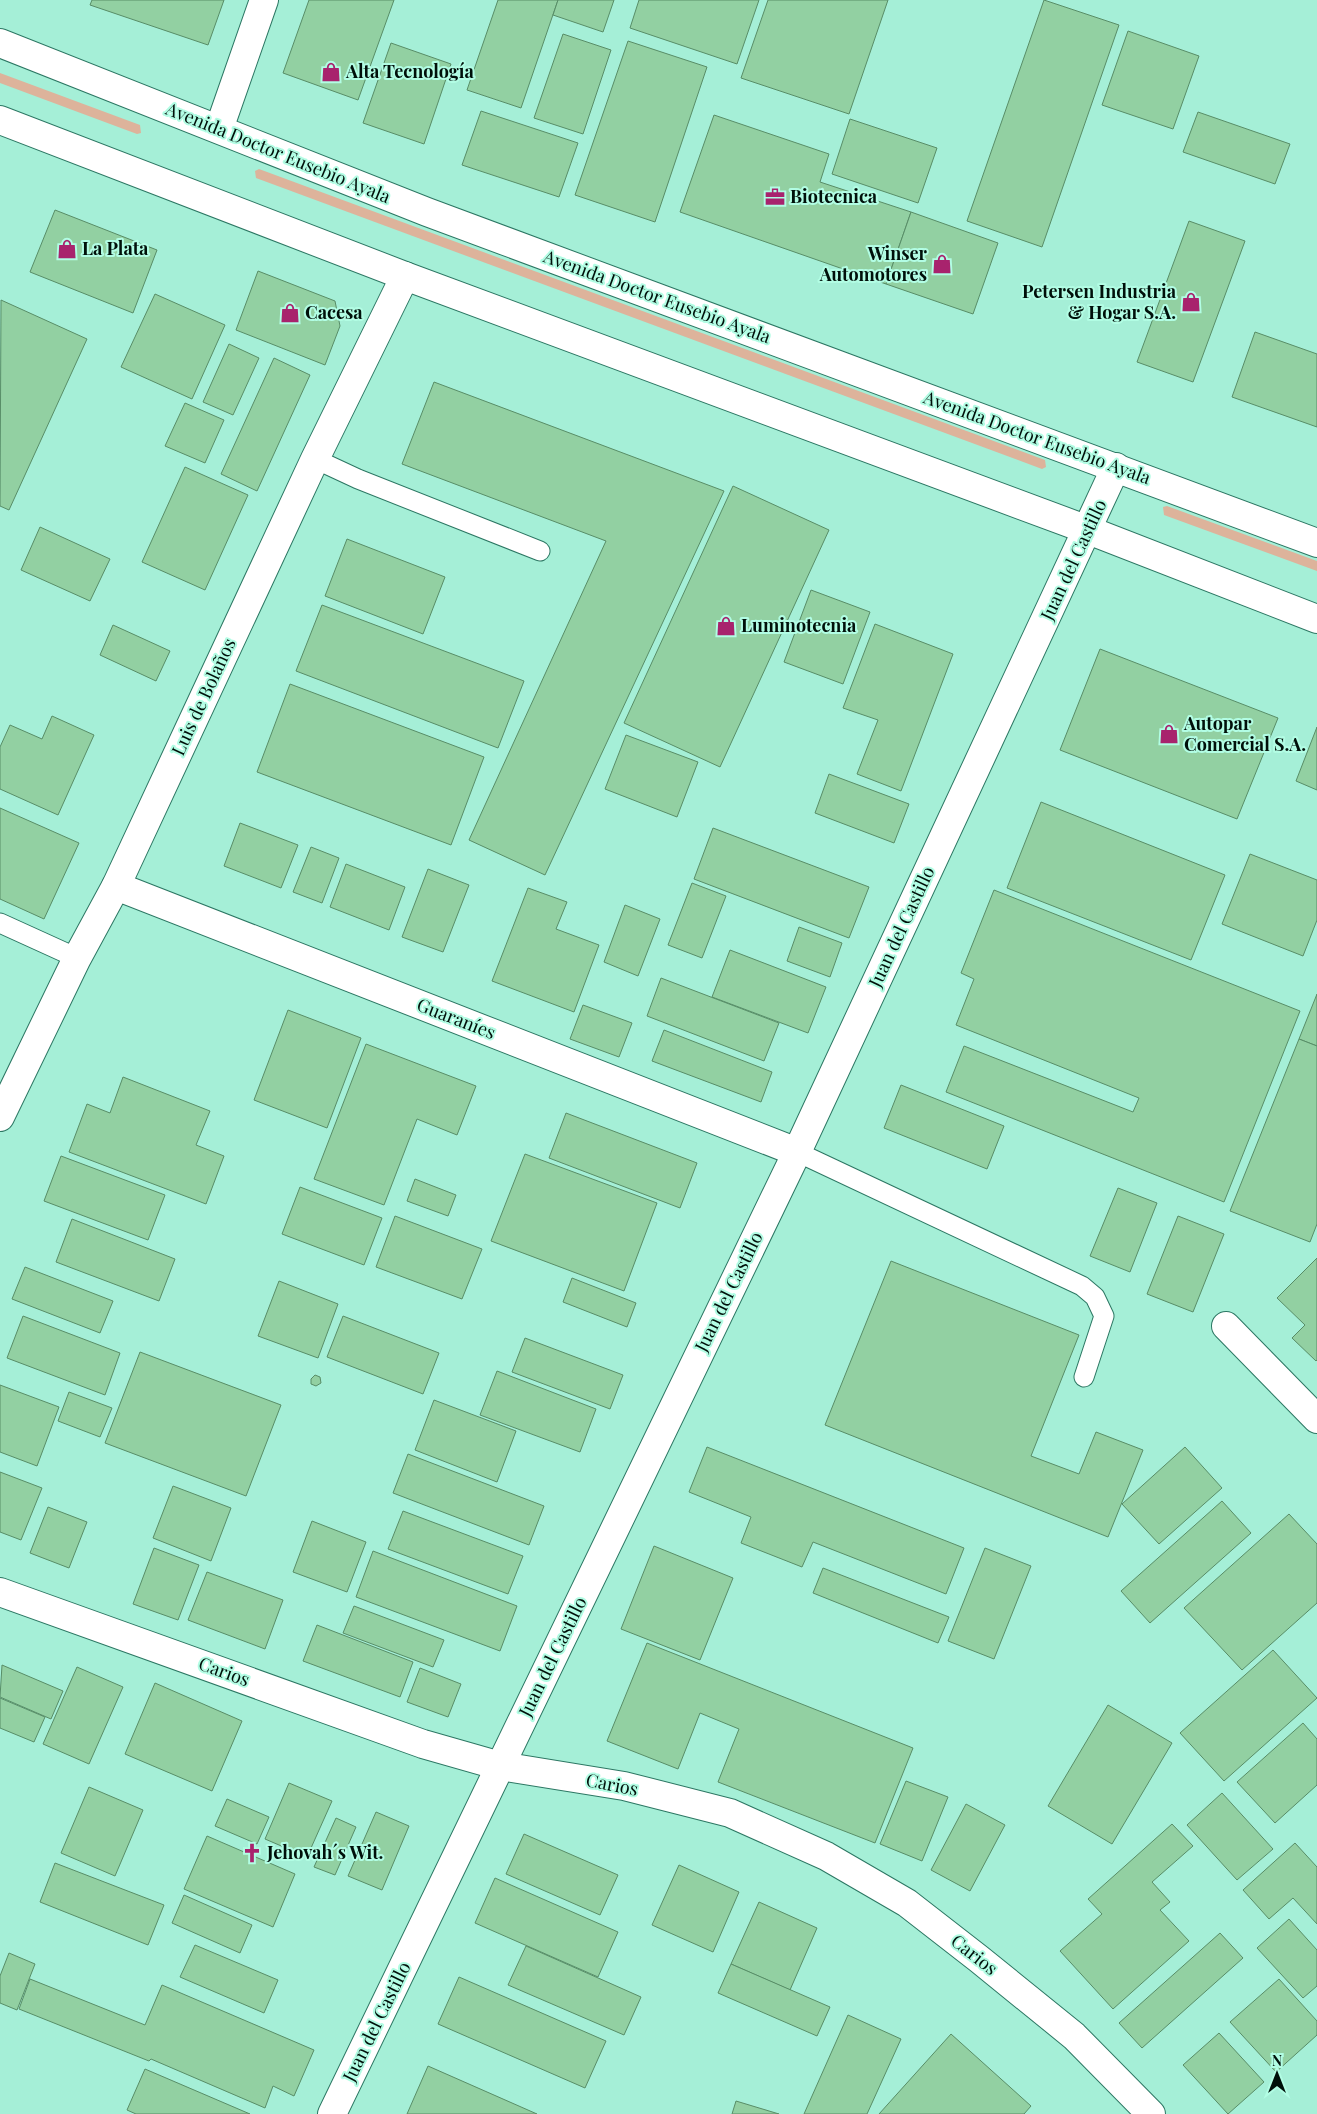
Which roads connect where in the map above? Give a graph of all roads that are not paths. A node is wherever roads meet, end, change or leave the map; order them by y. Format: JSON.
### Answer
{"nodes":[{"id":1,"x":264,"y":0,"type":"edge"},
{"id":2,"x":0,"y":43,"type":"edge"},
{"id":3,"x":0,"y":120,"type":"edge"},
{"id":4,"x":219,"y":129,"type":"junction"},
{"id":5,"x":405,"y":276,"type":"junction"},
{"id":6,"x":315,"y":459,"type":"junction"},
{"id":7,"x":1116,"y":467,"type":"junction"},
{"id":8,"x":1088,"y":530,"type":"junction"},
{"id":9,"x":1317,"y":543,"type":"edge"},
{"id":10,"x":540,"y":551,"type":"dead end"},
{"id":11,"x":1317,"y":619,"type":"edge"},
{"id":12,"x":116,"y":886,"type":"junction"},
{"id":13,"x":0,"y":923,"type":"edge"},
{"id":14,"x":77,"y":958,"type":"junction"},
{"id":15,"x":0,"y":1116,"type":"edge"},
{"id":16,"x":796,"y":1152,"type":"junction"},
{"id":17,"x":1226,"y":1326,"type":"dead end"},
{"id":18,"x":1084,"y":1376,"type":"dead end"},
{"id":19,"x":1317,"y":1419,"type":"edge"},
{"id":20,"x":0,"y":1592,"type":"edge"},
{"id":21,"x":500,"y":1766,"type":"junction"},
{"id":22,"x":332,"y":2114,"type":"edge"},
{"id":23,"x":1151,"y":2114,"type":"edge"}],
"edges":[{"from":1,"to":4,"type":"main road"},
{"from":2,"to":4,"type":"main road","name":"Avenida Doctor Eusebio Ayala"},
{"from":3,"to":5,"type":"main road"},
{"from":4,"to":7,"type":"main road","name":"Avenida Doctor Eusebio Ayala"},
{"from":5,"to":6,"type":"main road","name":"Luis de Bolaños"},
{"from":5,"to":8,"type":"main road"},
{"from":6,"to":10,"type":"lane"},
{"from":6,"to":12,"type":"main road","name":"Luis de Bolaños"},
{"from":7,"to":8,"type":"main road","name":"Juan del Castillo"},
{"from":7,"to":9,"type":"main road","name":"Avenida Doctor Eusebio Ayala"},
{"from":8,"to":11,"type":"main road"},
{"from":8,"to":16,"type":"main road","name":"Juan del Castillo"},
{"from":12,"to":14,"type":"main road","name":"Luis de Bolaños"},
{"from":12,"to":16,"type":"main road","name":"Guaraníes"},
{"from":13,"to":14,"type":"lane"},
{"from":14,"to":15,"type":"main road","name":"Luis de Bolaños"},
{"from":16,"to":18,"type":"lane"},
{"from":16,"to":21,"type":"main road","name":"Juan del Castillo"},
{"from":17,"to":19,"type":"main road"},
{"from":20,"to":21,"type":"main road","name":"Carios"},
{"from":21,"to":22,"type":"main road","name":"Juan del Castillo"},
{"from":21,"to":23,"type":"main road","name":"Carios"}]}
